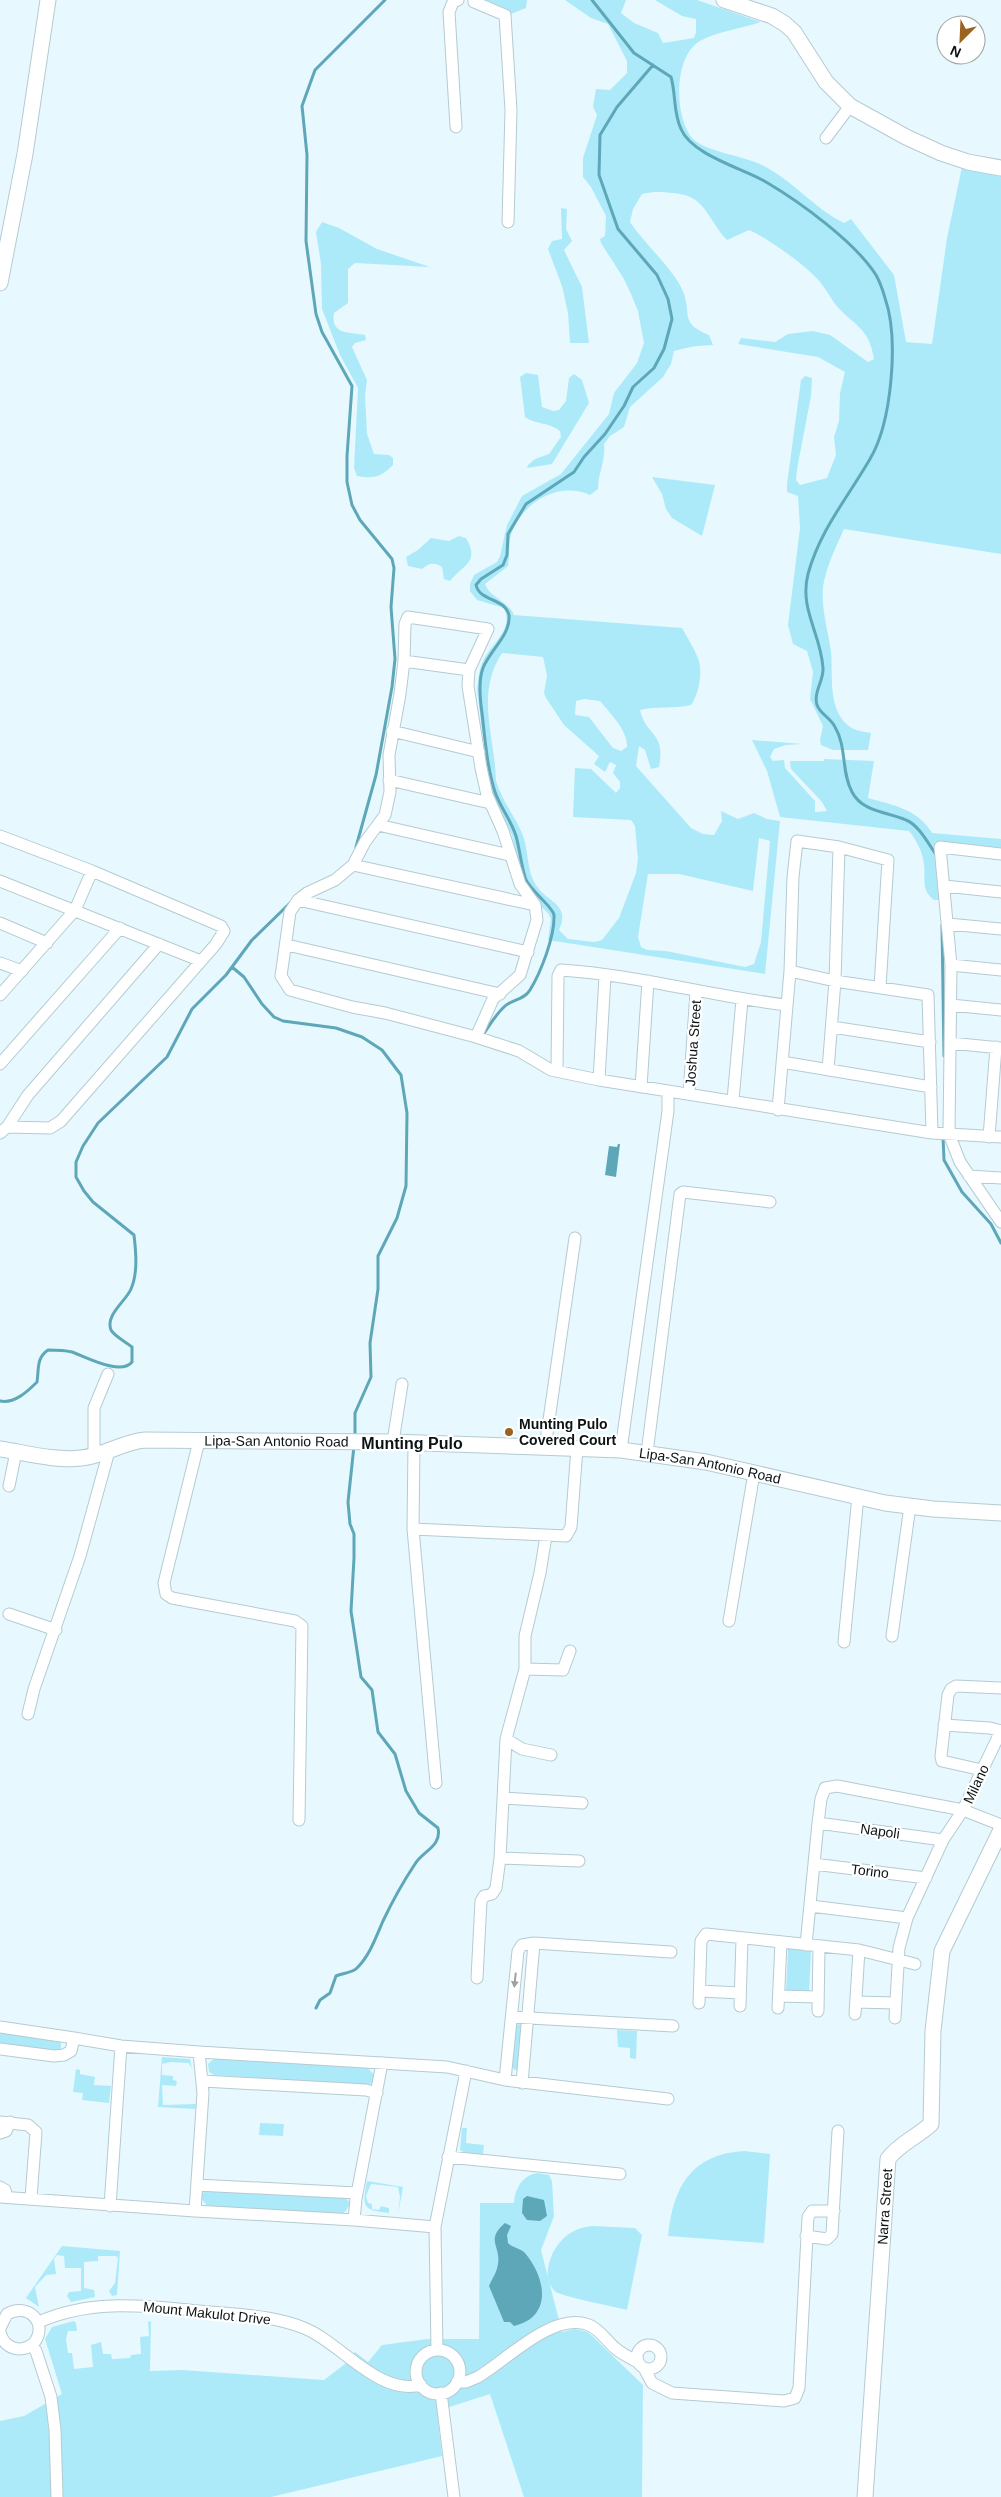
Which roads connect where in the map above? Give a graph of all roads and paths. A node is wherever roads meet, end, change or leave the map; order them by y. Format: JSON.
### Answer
{"nodes":[{"id":1,"x":48,"y":0,"type":"edge"},
{"id":2,"x":458,"y":0,"type":"edge"},
{"id":3,"x":724,"y":0,"type":"edge"},
{"id":4,"x":474,"y":1,"type":"edge"},
{"id":5,"x":850,"y":106,"type":"junction"},
{"id":6,"x":456,"y":127,"type":"dead end"},
{"id":7,"x":826,"y":138,"type":"dead end"},
{"id":8,"x":1001,"y":168,"type":"edge"},
{"id":9,"x":508,"y":222,"type":"dead end"},
{"id":10,"x":0,"y":283,"type":"edge"},
{"id":11,"x":404,"y":661,"type":"junction"},
{"id":12,"x":469,"y":670,"type":"junction"},
{"id":13,"x":392,"y":731,"type":"junction"},
{"id":14,"x":479,"y":752,"type":"junction"},
{"id":15,"x":389,"y":780,"type":"junction"},
{"id":16,"x":490,"y":803,"type":"junction"},
{"id":17,"x":378,"y":825,"type":"junction"},
{"id":18,"x":0,"y":836,"type":"edge"},
{"id":19,"x":839,"y":847,"type":"junction"},
{"id":20,"x":1001,"y":854,"type":"edge"},
{"id":21,"x":509,"y":855,"type":"junction"},
{"id":22,"x":353,"y":865,"type":"junction"},
{"id":23,"x":92,"y":871,"type":"junction"},
{"id":24,"x":0,"y":881,"type":"edge"},
{"id":25,"x":945,"y":886,"type":"junction"},
{"id":26,"x":1001,"y":892,"type":"edge"},
{"id":27,"x":298,"y":900,"type":"junction"},
{"id":28,"x":535,"y":905,"type":"junction"},
{"id":29,"x":75,"y":910,"type":"junction"},
{"id":30,"x":0,"y":924,"type":"edge"},
{"id":31,"x":948,"y":924,"type":"junction"},
{"id":32,"x":120,"y":928,"type":"junction"},
{"id":33,"x":1001,"y":929,"type":"edge"},
{"id":34,"x":47,"y":943,"type":"junction"},
{"id":35,"x":159,"y":944,"type":"junction"},
{"id":36,"x":287,"y":945,"type":"junction"},
{"id":37,"x":528,"y":952,"type":"junction"},
{"id":38,"x":201,"y":961,"type":"junction"},
{"id":39,"x":0,"y":962,"type":"edge"},
{"id":40,"x":951,"y":965,"type":"junction"},
{"id":41,"x":1001,"y":970,"type":"edge"},
{"id":42,"x":22,"y":971,"type":"junction"},
{"id":43,"x":790,"y":971,"type":"junction"},
{"id":44,"x":605,"y":976,"type":"junction"},
{"id":45,"x":648,"y":981,"type":"junction"},
{"id":46,"x":835,"y":981,"type":"junction"},
{"id":47,"x":880,"y":987,"type":"junction"},
{"id":48,"x":696,"y":992,"type":"junction"},
{"id":49,"x":500,"y":994,"type":"junction"},
{"id":50,"x":0,"y":995,"type":"edge"},
{"id":51,"x":742,"y":1000,"type":"junction"},
{"id":52,"x":786,"y":1005,"type":"junction"},
{"id":53,"x":951,"y":1005,"type":"junction"},
{"id":54,"x":1001,"y":1010,"type":"edge"},
{"id":55,"x":832,"y":1027,"type":"junction"},
{"id":56,"x":476,"y":1037,"type":"junction"},
{"id":57,"x":930,"y":1042,"type":"junction"},
{"id":58,"x":950,"y":1043,"type":"junction"},
{"id":59,"x":999,"y":1048,"type":"edge"},
{"id":60,"x":782,"y":1062,"type":"junction"},
{"id":61,"x":0,"y":1064,"type":"edge"},
{"id":62,"x":828,"y":1070,"type":"junction"},
{"id":63,"x":557,"y":1071,"type":"junction"},
{"id":64,"x":599,"y":1080,"type":"junction"},
{"id":65,"x":641,"y":1087,"type":"junction"},
{"id":66,"x":931,"y":1087,"type":"junction"},
{"id":67,"x":668,"y":1091,"type":"junction"},
{"id":68,"x":689,"y":1094,"type":"junction"},
{"id":69,"x":733,"y":1100,"type":"junction"},
{"id":70,"x":778,"y":1110,"type":"junction"},
{"id":71,"x":4,"y":1130,"type":"edge"},
{"id":72,"x":940,"y":1134,"type":"junction"},
{"id":73,"x":995,"y":1137,"type":"edge"},
{"id":74,"x":969,"y":1176,"type":"junction"},
{"id":75,"x":1001,"y":1178,"type":"edge"},
{"id":76,"x":770,"y":1202,"type":"dead end"},
{"id":77,"x":998,"y":1212,"type":"edge"},
{"id":78,"x":1001,"y":1222,"type":"edge"},
{"id":79,"x":575,"y":1238,"type":"dead end"},
{"id":80,"x":108,"y":1374,"type":"dead end"},
{"id":81,"x":402,"y":1384,"type":"dead end"},
{"id":82,"x":199,"y":1441,"type":"junction"},
{"id":83,"x":393,"y":1442,"type":"junction"},
{"id":84,"x":414,"y":1444,"type":"junction"},
{"id":85,"x":545,"y":1448,"type":"junction"},
{"id":86,"x":577,"y":1448,"type":"junction"},
{"id":87,"x":0,"y":1449,"type":"edge"},
{"id":88,"x":621,"y":1450,"type":"junction"},
{"id":89,"x":109,"y":1451,"type":"junction"},
{"id":90,"x":16,"y":1452,"type":"junction"},
{"id":91,"x":647,"y":1453,"type":"junction"},
{"id":92,"x":94,"y":1456,"type":"junction"},
{"id":93,"x":754,"y":1473,"type":"junction"},
{"id":94,"x":9,"y":1486,"type":"dead end"},
{"id":95,"x":858,"y":1496,"type":"junction"},
{"id":96,"x":910,"y":1506,"type":"junction"},
{"id":97,"x":1001,"y":1513,"type":"edge"},
{"id":98,"x":413,"y":1529,"type":"junction"},
{"id":99,"x":546,"y":1536,"type":"junction"},
{"id":100,"x":9,"y":1614,"type":"dead end"},
{"id":101,"x":729,"y":1621,"type":"dead end"},
{"id":102,"x":56,"y":1630,"type":"junction"},
{"id":103,"x":892,"y":1636,"type":"dead end"},
{"id":104,"x":844,"y":1642,"type":"dead end"},
{"id":105,"x":570,"y":1651,"type":"dead end"},
{"id":106,"x":525,"y":1669,"type":"junction"},
{"id":107,"x":1001,"y":1688,"type":"edge"},
{"id":108,"x":28,"y":1714,"type":"dead end"},
{"id":109,"x":944,"y":1725,"type":"junction"},
{"id":110,"x":1001,"y":1731,"type":"edge"},
{"id":111,"x":506,"y":1739,"type":"junction"},
{"id":112,"x":551,"y":1755,"type":"dead end"},
{"id":113,"x":982,"y":1770,"type":"junction"},
{"id":114,"x":436,"y":1783,"type":"dead end"},
{"id":115,"x":503,"y":1798,"type":"junction"},
{"id":116,"x":582,"y":1803,"type":"dead end"},
{"id":117,"x":963,"y":1810,"type":"junction"},
{"id":118,"x":299,"y":1820,"type":"dead end"},
{"id":119,"x":818,"y":1823,"type":"junction"},
{"id":120,"x":1001,"y":1825,"type":"edge"},
{"id":121,"x":1001,"y":1830,"type":"edge"},
{"id":122,"x":943,"y":1840,"type":"junction"},
{"id":123,"x":500,"y":1858,"type":"junction"},
{"id":124,"x":579,"y":1861,"type":"dead end"},
{"id":125,"x":814,"y":1864,"type":"junction"},
{"id":126,"x":926,"y":1878,"type":"junction"},
{"id":127,"x":811,"y":1906,"type":"junction"},
{"id":128,"x":907,"y":1918,"type":"junction"},
{"id":129,"x":742,"y":1938,"type":"junction"},
{"id":130,"x":781,"y":1942,"type":"junction"},
{"id":131,"x":534,"y":1943,"type":"junction"},
{"id":132,"x":806,"y":1945,"type":"junction"},
{"id":133,"x":820,"y":1946,"type":"junction"},
{"id":134,"x":859,"y":1950,"type":"junction"},
{"id":135,"x":671,"y":1952,"type":"dead end"},
{"id":136,"x":899,"y":1961,"type":"junction"},
{"id":137,"x":915,"y":1964,"type":"dead end"},
{"id":138,"x":476,"y":1978,"type":"dead end"},
{"id":139,"x":740,"y":1993,"type":"junction"},
{"id":140,"x":779,"y":1996,"type":"junction"},
{"id":141,"x":818,"y":1997,"type":"junction"},
{"id":142,"x":856,"y":2002,"type":"junction"},
{"id":143,"x":896,"y":2003,"type":"junction"},
{"id":144,"x":740,"y":2006,"type":"dead end"},
{"id":145,"x":778,"y":2008,"type":"dead end"},
{"id":146,"x":818,"y":2011,"type":"dead end"},
{"id":147,"x":855,"y":2014,"type":"dead end"},
{"id":148,"x":512,"y":2017,"type":"junction"},
{"id":149,"x":528,"y":2018,"type":"junction"},
{"id":150,"x":895,"y":2018,"type":"dead end"},
{"id":151,"x":673,"y":2026,"type":"dead end"},
{"id":152,"x":0,"y":2027,"type":"edge"},
{"id":153,"x":74,"y":2038,"type":"junction"},
{"id":154,"x":121,"y":2046,"type":"junction"},
{"id":155,"x":0,"y":2049,"type":"edge"},
{"id":156,"x":199,"y":2052,"type":"junction"},
{"id":157,"x":382,"y":2063,"type":"junction"},
{"id":158,"x":466,"y":2071,"type":"junction"},
{"id":159,"x":505,"y":2080,"type":"junction"},
{"id":160,"x":203,"y":2081,"type":"junction"},
{"id":161,"x":522,"y":2083,"type":"junction"},
{"id":162,"x":377,"y":2093,"type":"junction"},
{"id":163,"x":668,"y":2099,"type":"dead end"},
{"id":164,"x":5,"y":2122,"type":"edge"},
{"id":165,"x":838,"y":2131,"type":"dead end"},
{"id":166,"x":0,"y":2133,"type":"edge"},
{"id":167,"x":448,"y":2157,"type":"junction"},
{"id":168,"x":620,"y":2174,"type":"dead end"},
{"id":169,"x":197,"y":2185,"type":"junction"},
{"id":170,"x":0,"y":2187,"type":"edge"},
{"id":171,"x":357,"y":2193,"type":"junction"},
{"id":172,"x":4,"y":2197,"type":"edge"},
{"id":173,"x":32,"y":2198,"type":"junction"},
{"id":174,"x":110,"y":2206,"type":"junction"},
{"id":175,"x":195,"y":2211,"type":"junction"},
{"id":176,"x":834,"y":2211,"type":"junction"},
{"id":177,"x":354,"y":2220,"type":"junction"},
{"id":178,"x":435,"y":2227,"type":"junction"},
{"id":179,"x":806,"y":2236,"type":"junction"},
{"id":180,"x":2,"y":2314,"type":"edge"},
{"id":181,"x":38,"y":2322,"type":"junction"},
{"id":182,"x":0,"y":2333,"type":"edge"},
{"id":183,"x":32,"y":2346,"type":"junction"},
{"id":184,"x":437,"y":2350,"type":"junction"},
{"id":185,"x":456,"y":2382,"type":"junction"},
{"id":186,"x":421,"y":2385,"type":"junction"},
{"id":187,"x":441,"y":2393,"type":"junction"},
{"id":188,"x":57,"y":2497,"type":"edge"},
{"id":189,"x":454,"y":2497,"type":"edge"},
{"id":190,"x":865,"y":2497,"type":"edge"}],
"edges":[{"from":1,"to":10,"type":"street"},
{"from":2,"to":4,"type":"street"},
{"from":2,"to":6,"type":"street"},
{"from":3,"to":5,"type":"street"},
{"from":4,"to":9,"type":"street"},
{"from":5,"to":7,"type":"street"},
{"from":5,"to":8,"type":"street"},
{"from":11,"to":12,"type":"street"},
{"from":11,"to":12,"type":"street"},
{"from":11,"to":13,"type":"street"},
{"from":12,"to":14,"type":"street"},
{"from":13,"to":14,"type":"street"},
{"from":13,"to":15,"type":"street"},
{"from":14,"to":16,"type":"street"},
{"from":15,"to":16,"type":"street"},
{"from":15,"to":17,"type":"street"},
{"from":16,"to":21,"type":"street"},
{"from":17,"to":21,"type":"street"},
{"from":17,"to":22,"type":"street"},
{"from":18,"to":23,"type":"street"},
{"from":19,"to":43,"type":"street"},
{"from":19,"to":46,"type":"street"},
{"from":19,"to":47,"type":"street"},
{"from":20,"to":25,"type":"street"},
{"from":21,"to":28,"type":"street"},
{"from":22,"to":27,"type":"street"},
{"from":22,"to":28,"type":"street"},
{"from":23,"to":29,"type":"street"},
{"from":23,"to":38,"type":"street"},
{"from":24,"to":29,"type":"street"},
{"from":25,"to":26,"type":"street"},
{"from":25,"to":31,"type":"street"},
{"from":27,"to":36,"type":"street"},
{"from":27,"to":37,"type":"street"},
{"from":28,"to":37,"type":"street"},
{"from":29,"to":32,"type":"street"},
{"from":29,"to":34,"type":"street"},
{"from":30,"to":34,"type":"street"},
{"from":31,"to":33,"type":"street"},
{"from":31,"to":40,"type":"street"},
{"from":32,"to":35,"type":"street"},
{"from":32,"to":61,"type":"street"},
{"from":34,"to":42,"type":"street"},
{"from":35,"to":38,"type":"street"},
{"from":35,"to":71,"type":"street"},
{"from":36,"to":49,"type":"street"},
{"from":36,"to":56,"type":"street"},
{"from":37,"to":49,"type":"street"},
{"from":38,"to":71,"type":"street"},
{"from":39,"to":42,"type":"street"},
{"from":40,"to":41,"type":"street"},
{"from":40,"to":53,"type":"street"},
{"from":42,"to":50,"type":"street"},
{"from":43,"to":46,"type":"street"},
{"from":43,"to":52,"type":"street"},
{"from":44,"to":45,"type":"street"},
{"from":44,"to":63,"type":"street"},
{"from":44,"to":64,"type":"street"},
{"from":45,"to":48,"type":"street"},
{"from":45,"to":65,"type":"street"},
{"from":46,"to":47,"type":"street"},
{"from":46,"to":55,"type":"street"},
{"from":47,"to":57,"type":"street"},
{"from":48,"to":51,"type":"street"},
{"from":48,"to":68,"type":"street","name":"Joshua Street"},
{"from":49,"to":56,"type":"street"},
{"from":51,"to":52,"type":"street"},
{"from":51,"to":69,"type":"street"},
{"from":52,"to":60,"type":"street"},
{"from":53,"to":54,"type":"street"},
{"from":53,"to":58,"type":"street"},
{"from":55,"to":57,"type":"street"},
{"from":55,"to":62,"type":"street"},
{"from":56,"to":63,"type":"street"},
{"from":57,"to":66,"type":"street"},
{"from":58,"to":59,"type":"street"},
{"from":58,"to":72,"type":"street"},
{"from":59,"to":73,"type":"street"},
{"from":60,"to":62,"type":"street"},
{"from":60,"to":70,"type":"street"},
{"from":62,"to":66,"type":"street"},
{"from":63,"to":64,"type":"street"},
{"from":64,"to":65,"type":"street"},
{"from":65,"to":67,"type":"street"},
{"from":66,"to":72,"type":"street"},
{"from":67,"to":68,"type":"street"},
{"from":67,"to":88,"type":"street"},
{"from":68,"to":69,"type":"street"},
{"from":69,"to":70,"type":"street"},
{"from":70,"to":72,"type":"street"},
{"from":72,"to":73,"type":"street"},
{"from":72,"to":74,"type":"street"},
{"from":74,"to":75,"type":"street"},
{"from":74,"to":77,"type":"street"},
{"from":76,"to":91,"type":"street"},
{"from":77,"to":78,"type":"street"},
{"from":79,"to":85,"type":"street"},
{"from":80,"to":92,"type":"street"},
{"from":81,"to":83,"type":"street"},
{"from":82,"to":83,"type":"street","name":"Lipa-San Antonio Road"},
{"from":82,"to":89,"type":"street","name":"Lipa-San Antonio Road"},
{"from":82,"to":118,"type":"street"},
{"from":83,"to":84,"type":"street","name":"Lipa-San Antonio Road"},
{"from":84,"to":85,"type":"street","name":"Lipa-San Antonio Road"},
{"from":84,"to":98,"type":"street"},
{"from":85,"to":86,"type":"street","name":"Lipa-San Antonio Road"},
{"from":86,"to":88,"type":"street","name":"Lipa-San Antonio Road"},
{"from":86,"to":99,"type":"street"},
{"from":87,"to":90,"type":"street","name":"Lipa-San Antonio Road"},
{"from":88,"to":91,"type":"street","name":"Lipa-San Antonio Road"},
{"from":89,"to":92,"type":"street","name":"Lipa-San Antonio Road"},
{"from":89,"to":102,"type":"street"},
{"from":90,"to":92,"type":"street","name":"Lipa-San Antonio Road"},
{"from":90,"to":94,"type":"street"},
{"from":91,"to":93,"type":"street","name":"Lipa-San Antonio Road"},
{"from":93,"to":95,"type":"street","name":"Lipa-San Antonio Road"},
{"from":93,"to":101,"type":"street"},
{"from":95,"to":96,"type":"street","name":"Lipa-San Antonio Road"},
{"from":95,"to":104,"type":"street"},
{"from":96,"to":97,"type":"street","name":"Lipa-San Antonio Road"},
{"from":96,"to":103,"type":"street"},
{"from":98,"to":99,"type":"street"},
{"from":98,"to":114,"type":"street"},
{"from":99,"to":106,"type":"street"},
{"from":100,"to":102,"type":"street"},
{"from":102,"to":108,"type":"street"},
{"from":105,"to":106,"type":"street"},
{"from":106,"to":111,"type":"street"},
{"from":107,"to":109,"type":"street"},
{"from":109,"to":110,"type":"street"},
{"from":109,"to":113,"type":"street"},
{"from":110,"to":113,"type":"street","name":"Milano"},
{"from":111,"to":112,"type":"street"},
{"from":111,"to":115,"type":"street"},
{"from":113,"to":117,"type":"street","name":"Milano"},
{"from":115,"to":116,"type":"street"},
{"from":115,"to":123,"type":"street"},
{"from":117,"to":119,"type":"street"},
{"from":117,"to":120,"type":"street"},
{"from":117,"to":122,"type":"street","name":"Milano"},
{"from":119,"to":122,"type":"street","name":"Napoli"},
{"from":119,"to":125,"type":"street"},
{"from":121,"to":190,"type":"street","name":"Narra Street"},
{"from":122,"to":126,"type":"street","name":"Milano"},
{"from":123,"to":124,"type":"street"},
{"from":123,"to":138,"type":"street"},
{"from":125,"to":126,"type":"street","name":"Torino"},
{"from":125,"to":127,"type":"street"},
{"from":126,"to":128,"type":"street","name":"Milano"},
{"from":127,"to":128,"type":"street"},
{"from":127,"to":132,"type":"street"},
{"from":128,"to":136,"type":"street","name":"Milano"},
{"from":129,"to":130,"type":"street"},
{"from":129,"to":139,"type":"street"},
{"from":129,"to":139,"type":"street"},
{"from":130,"to":132,"type":"street"},
{"from":130,"to":140,"type":"street"},
{"from":131,"to":135,"type":"street"},
{"from":131,"to":148,"type":"street","one_way":true},
{"from":131,"to":149,"type":"street"},
{"from":132,"to":133,"type":"street"},
{"from":133,"to":134,"type":"street"},
{"from":133,"to":141,"type":"street"},
{"from":134,"to":136,"type":"street"},
{"from":134,"to":142,"type":"street"},
{"from":136,"to":137,"type":"street"},
{"from":136,"to":143,"type":"street","name":"Milano"},
{"from":139,"to":144,"type":"street"},
{"from":140,"to":141,"type":"street"},
{"from":140,"to":145,"type":"street"},
{"from":141,"to":146,"type":"street"},
{"from":142,"to":143,"type":"street"},
{"from":142,"to":147,"type":"street"},
{"from":143,"to":150,"type":"street","name":"Milano"},
{"from":148,"to":149,"type":"street"},
{"from":148,"to":159,"type":"street"},
{"from":149,"to":151,"type":"street"},
{"from":149,"to":161,"type":"street"},
{"from":152,"to":153,"type":"street"},
{"from":153,"to":154,"type":"street"},
{"from":153,"to":155,"type":"street"},
{"from":154,"to":156,"type":"street"},
{"from":154,"to":174,"type":"street"},
{"from":156,"to":157,"type":"street"},
{"from":156,"to":160,"type":"street"},
{"from":157,"to":158,"type":"street"},
{"from":157,"to":162,"type":"street"},
{"from":158,"to":159,"type":"street"},
{"from":158,"to":167,"type":"street"},
{"from":159,"to":161,"type":"street"},
{"from":160,"to":162,"type":"street"},
{"from":160,"to":169,"type":"street"},
{"from":161,"to":163,"type":"street"},
{"from":162,"to":171,"type":"street"},
{"from":164,"to":166,"type":"street"},
{"from":164,"to":173,"type":"street"},
{"from":165,"to":176,"type":"street"},
{"from":167,"to":168,"type":"street"},
{"from":167,"to":178,"type":"street"},
{"from":169,"to":171,"type":"street"},
{"from":169,"to":175,"type":"street"},
{"from":170,"to":172,"type":"street"},
{"from":171,"to":177,"type":"street"},
{"from":172,"to":173,"type":"street"},
{"from":173,"to":174,"type":"street"},
{"from":174,"to":175,"type":"street"},
{"from":175,"to":177,"type":"street"},
{"from":176,"to":179,"type":"street"},
{"from":176,"to":179,"type":"street"},
{"from":177,"to":178,"type":"street"},
{"from":178,"to":184,"type":"street"},
{"from":179,"to":185,"type":"street"},
{"from":180,"to":181,"type":"street"},
{"from":180,"to":182,"type":"street"},
{"from":181,"to":183,"type":"street"},
{"from":181,"to":186,"type":"street","name":"Mount Makulot Drive"},
{"from":182,"to":183,"type":"street"},
{"from":183,"to":188,"type":"street"},
{"from":184,"to":185,"type":"street"},
{"from":184,"to":186,"type":"street"},
{"from":185,"to":187,"type":"street"},
{"from":186,"to":187,"type":"street","name":"Mount Makulot Drive"},
{"from":187,"to":189,"type":"street"}]}
